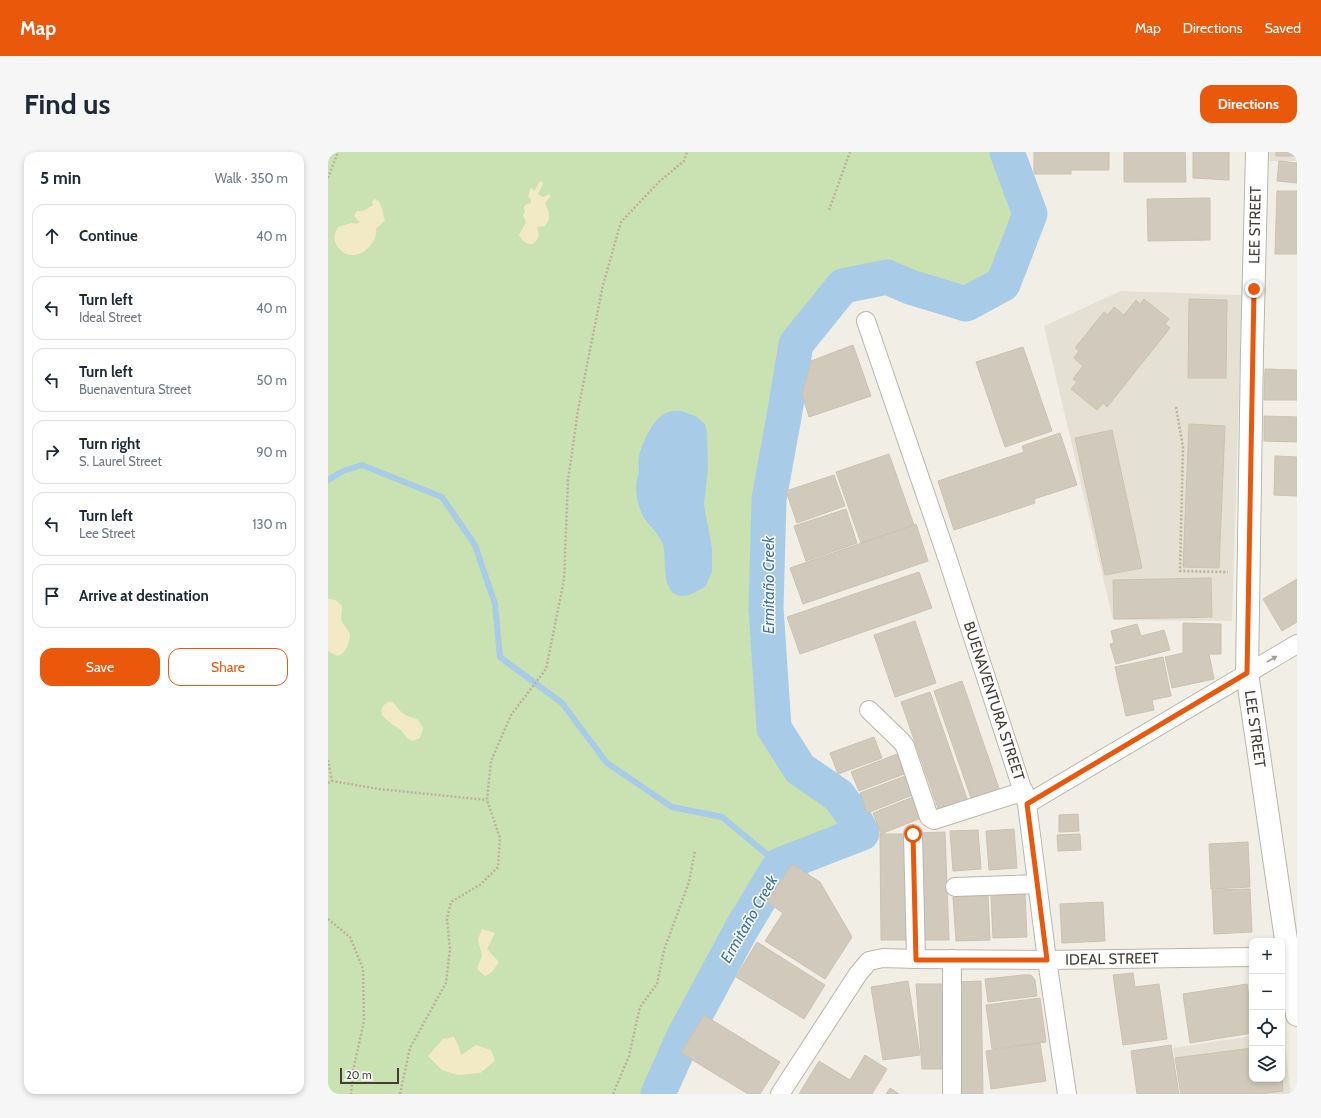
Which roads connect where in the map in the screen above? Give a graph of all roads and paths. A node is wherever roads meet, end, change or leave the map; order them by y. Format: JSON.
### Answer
{"nodes":[{"id":1,"x":338,"y":152,"type":"edge"},
{"id":2,"x":687,"y":152,"type":"edge"},
{"id":3,"x":850,"y":152,"type":"edge"},
{"id":4,"x":1257,"y":152,"type":"edge"},
{"id":5,"x":328,"y":178,"type":"edge"},
{"id":6,"x":828,"y":210,"type":"dead end"},
{"id":7,"x":866,"y":321,"type":"dead end"},
{"id":8,"x":1176,"y":407,"type":"dead end"},
{"id":9,"x":1224,"y":572,"type":"dead end"},
{"id":10,"x":1297,"y":644,"type":"edge"},
{"id":11,"x":1247,"y":673,"type":"junction"},
{"id":12,"x":869,"y":710,"type":"dead end"},
{"id":13,"x":328,"y":760,"type":"edge"},
{"id":14,"x":332,"y":781,"type":"junction"},
{"id":15,"x":328,"y":782,"type":"edge"},
{"id":16,"x":1025,"y":798,"type":"junction"},
{"id":17,"x":487,"y":800,"type":"junction"},
{"id":18,"x":913,"y":834,"type":"dead end"},
{"id":19,"x":695,"y":851,"type":"dead end"},
{"id":20,"x":1037,"y":884,"type":"junction"},
{"id":21,"x":956,"y":888,"type":"dead end"},
{"id":22,"x":328,"y":918,"type":"edge"},
{"id":23,"x":1289,"y":956,"type":"edge"},
{"id":24,"x":1249,"y":957,"type":"edge"},
{"id":25,"x":952,"y":959,"type":"junction"},
{"id":26,"x":916,"y":960,"type":"junction"},
{"id":27,"x":1047,"y":960,"type":"junction"},
{"id":28,"x":1297,"y":1015,"type":"edge"},
{"id":29,"x":351,"y":1094,"type":"edge"},
{"id":30,"x":400,"y":1094,"type":"edge"},
{"id":31,"x":613,"y":1094,"type":"edge"},
{"id":32,"x":780,"y":1094,"type":"edge"},
{"id":33,"x":952,"y":1094,"type":"edge"},
{"id":34,"x":1067,"y":1094,"type":"edge"}],
"edges":[{"from":1,"to":5,"type":"path"},
{"from":2,"to":17,"type":"path"},
{"from":3,"to":6,"type":"path"},
{"from":4,"to":11,"type":"street","name":"LEE STREET"},
{"from":7,"to":16,"type":"street","name":"BUENAVENTURA STREET"},
{"from":8,"to":9,"type":"path"},
{"from":11,"to":10,"type":"street","one_way":true},
{"from":11,"to":16,"type":"street"},
{"from":11,"to":23,"type":"street","name":"LEE STREET"},
{"from":12,"to":16,"type":"street"},
{"from":13,"to":14,"type":"path"},
{"from":14,"to":15,"type":"path"},
{"from":14,"to":17,"type":"path"},
{"from":16,"to":20,"type":"street","name":"BUENAVENTURA STREET"},
{"from":17,"to":30,"type":"path"},
{"from":18,"to":26,"type":"street"},
{"from":19,"to":31,"type":"path"},
{"from":20,"to":21,"type":"street"},
{"from":20,"to":27,"type":"street","name":"BUENAVENTURA STREET"},
{"from":22,"to":29,"type":"path"},
{"from":23,"to":28,"type":"street","name":"LEE STREET"},
{"from":24,"to":27,"type":"street","name":"IDEAL STREET"},
{"from":25,"to":26,"type":"street","name":"IDEAL STREET"},
{"from":25,"to":27,"type":"street","name":"IDEAL STREET"},
{"from":25,"to":33,"type":"street"},
{"from":26,"to":32,"type":"street","name":"IDEAL STREET"},
{"from":27,"to":34,"type":"street","name":"BUENAVENTURA STREET"}]}
